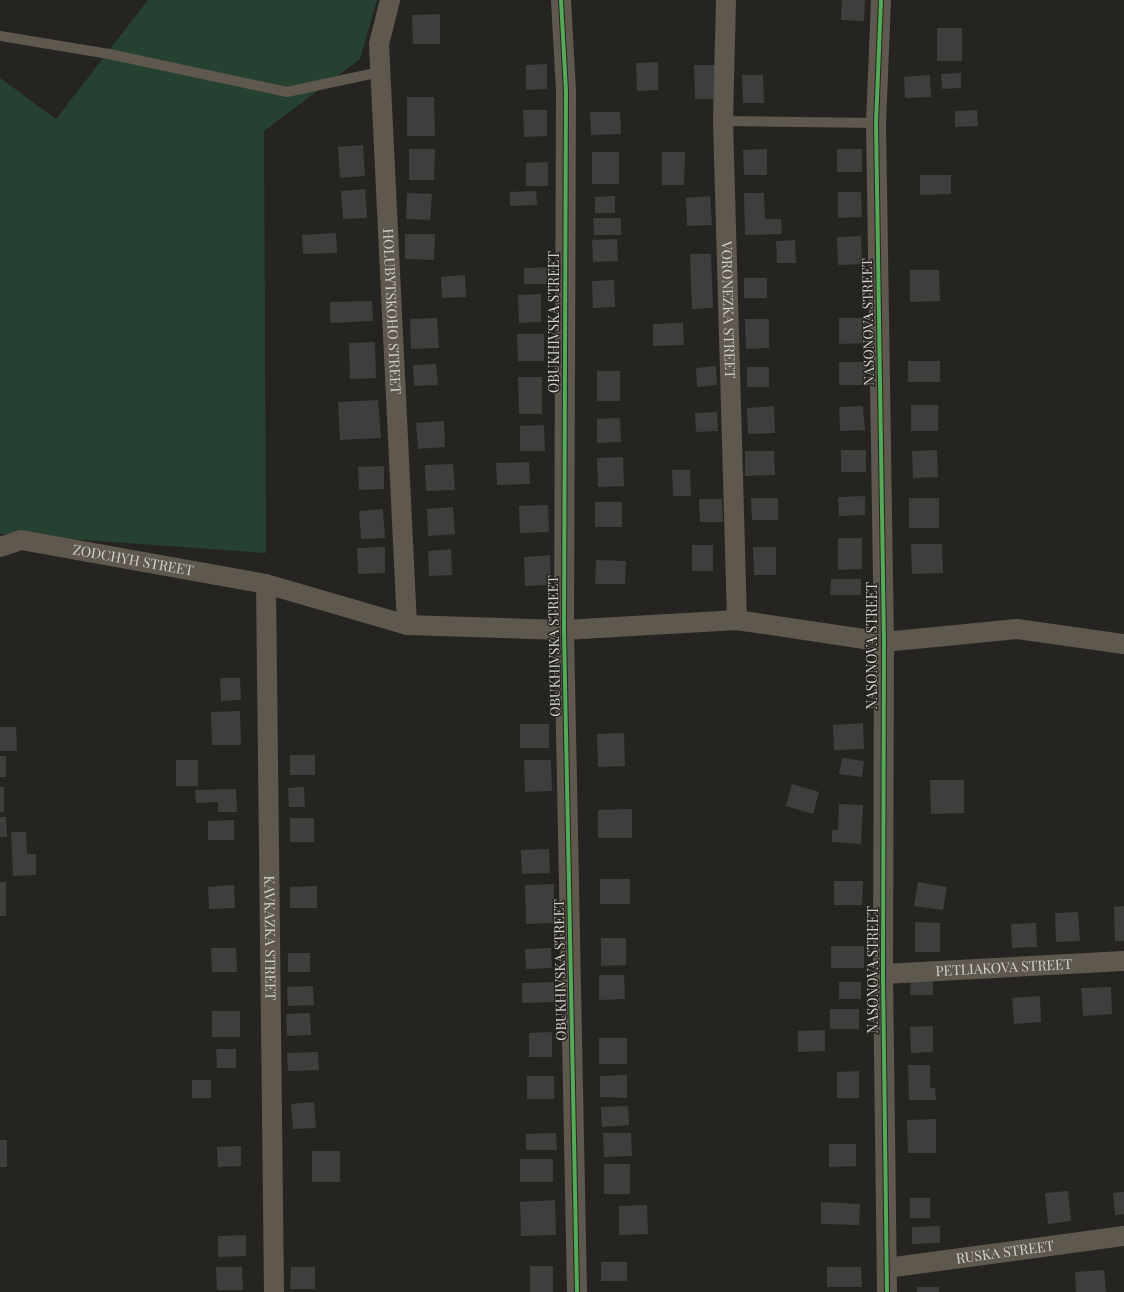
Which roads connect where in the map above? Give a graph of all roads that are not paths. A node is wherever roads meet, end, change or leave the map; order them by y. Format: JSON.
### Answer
{"nodes":[{"id":1,"x":390,"y":0,"type":"edge"},
{"id":2,"x":560,"y":0,"type":"edge"},
{"id":3,"x":726,"y":0,"type":"edge"},
{"id":4,"x":881,"y":0,"type":"edge"},
{"id":5,"x":0,"y":36,"type":"edge"},
{"id":6,"x":380,"y":72,"type":"junction"},
{"id":7,"x":723,"y":121,"type":"junction"},
{"id":8,"x":876,"y":123,"type":"junction"},
{"id":9,"x":0,"y":547,"type":"edge"},
{"id":10,"x":266,"y":584,"type":"junction"},
{"id":11,"x":738,"y":620,"type":"junction"},
{"id":12,"x":407,"y":625,"type":"junction"},
{"id":13,"x":564,"y":630,"type":"junction"},
{"id":14,"x":884,"y":642,"type":"junction"},
{"id":15,"x":1124,"y":644,"type":"edge"},
{"id":16,"x":1124,"y":961,"type":"edge"},
{"id":17,"x":883,"y":974,"type":"junction"},
{"id":18,"x":1124,"y":1236,"type":"edge"},
{"id":19,"x":887,"y":1268,"type":"junction"},
{"id":20,"x":274,"y":1292,"type":"edge"},
{"id":21,"x":577,"y":1292,"type":"edge"},
{"id":22,"x":887,"y":1292,"type":"edge"}],
"edges":[{"from":1,"to":6,"type":"street","name":"HOLUBYTSKOHO STREET"},
{"from":2,"to":13,"type":"street","name":"OBUKHIVSKA STREET"},
{"from":3,"to":7,"type":"street","name":"VORONEZKA STREET"},
{"from":4,"to":8,"type":"street","name":"NASONOVA STREET"},
{"from":5,"to":6,"type":"lane"},
{"from":6,"to":12,"type":"street","name":"HOLUBYTSKOHO STREET"},
{"from":7,"to":8,"type":"lane"},
{"from":7,"to":11,"type":"street","name":"VORONEZKA STREET"},
{"from":8,"to":14,"type":"street","name":"NASONOVA STREET"},
{"from":9,"to":10,"type":"street","name":"ZODCHYH STREET"},
{"from":10,"to":12,"type":"street","name":"ZODCHYH STREET"},
{"from":10,"to":20,"type":"street","name":"KAVKAZKA STREET"},
{"from":11,"to":13,"type":"street","name":"ZODCHYH STREET"},
{"from":11,"to":14,"type":"street","name":"ZODCHYH STREET"},
{"from":12,"to":13,"type":"street","name":"ZODCHYH STREET"},
{"from":13,"to":21,"type":"street","name":"OBUKHIVSKA STREET"},
{"from":14,"to":15,"type":"street","name":"ZODCHYH STREET"},
{"from":14,"to":17,"type":"street","name":"NASONOVA STREET"},
{"from":16,"to":17,"type":"street","name":"PETLIAKOVA STREET"},
{"from":17,"to":19,"type":"street","name":"NASONOVA STREET"},
{"from":18,"to":19,"type":"street","name":"RUSKA STREET"},
{"from":19,"to":22,"type":"street","name":"NASONOVA STREET"}]}
